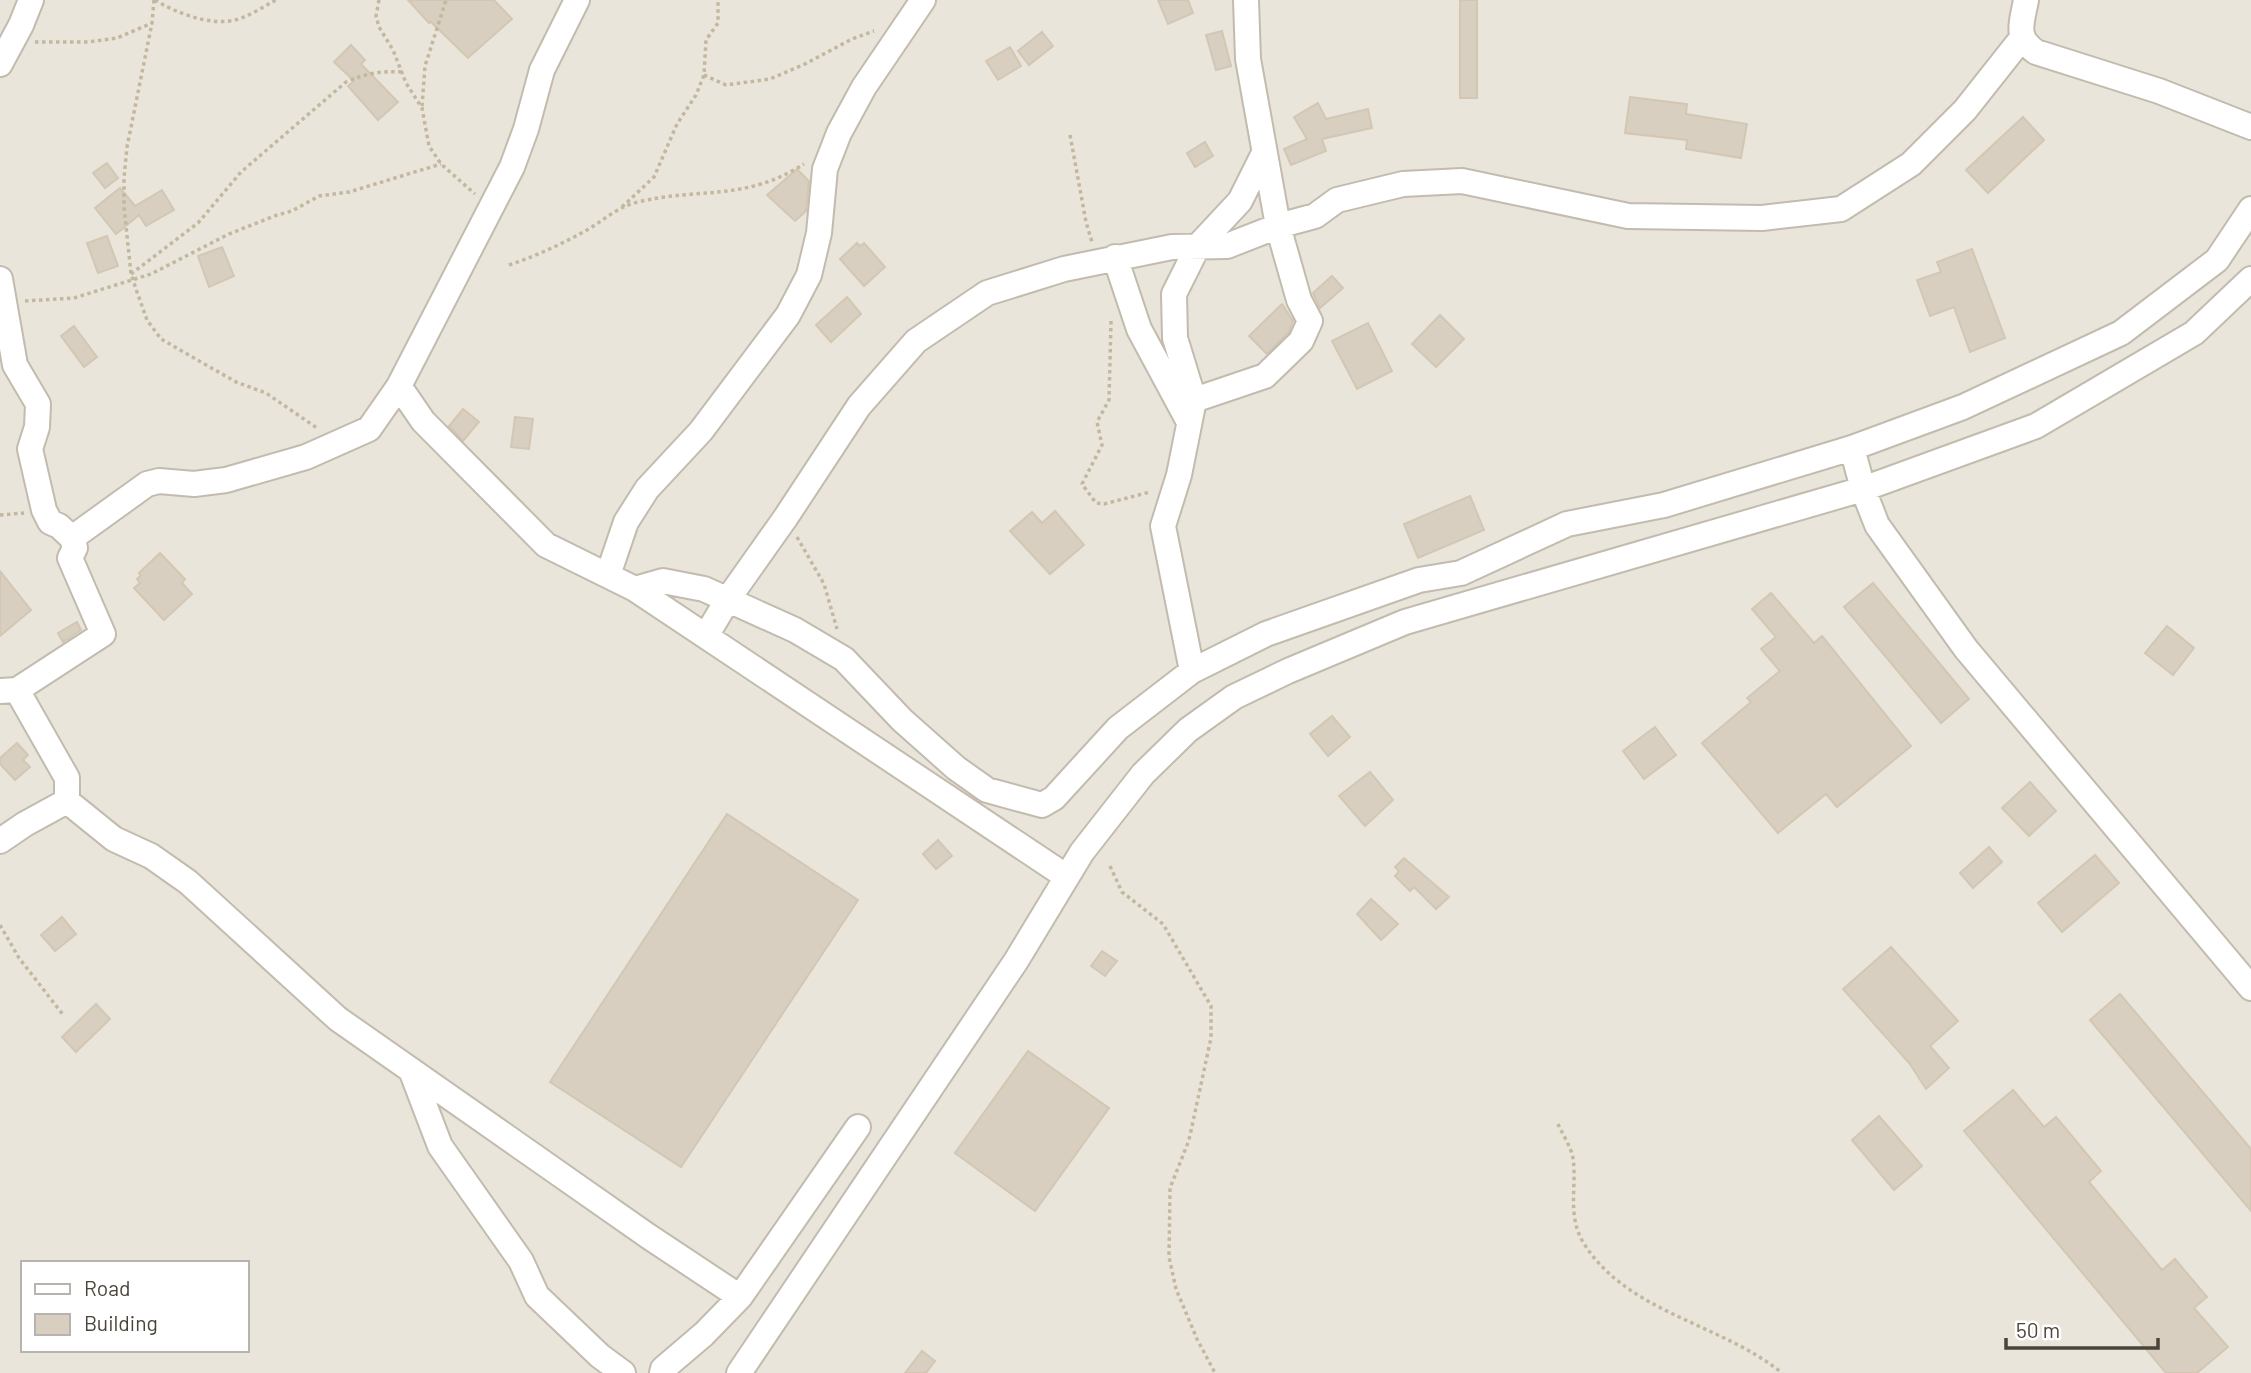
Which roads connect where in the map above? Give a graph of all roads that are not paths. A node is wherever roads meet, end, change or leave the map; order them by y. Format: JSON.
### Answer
{"nodes":[{"id":1,"x":31,"y":0,"type":"edge"},
{"id":2,"x":578,"y":0,"type":"edge"},
{"id":3,"x":923,"y":0,"type":"edge"},
{"id":4,"x":1246,"y":0,"type":"edge"},
{"id":5,"x":2026,"y":0,"type":"edge"},
{"id":6,"x":2022,"y":38,"type":"junction"},
{"id":7,"x":4,"y":56,"type":"edge"},
{"id":8,"x":2251,"y":127,"type":"edge"},
{"id":9,"x":1264,"y":153,"type":"junction"},
{"id":10,"x":2251,"y":209,"type":"edge"},
{"id":11,"x":1278,"y":226,"type":"junction"},
{"id":12,"x":1198,"y":246,"type":"junction"},
{"id":13,"x":1106,"y":259,"type":"junction"},
{"id":14,"x":2251,"y":279,"type":"edge"},
{"id":15,"x":2,"y":291,"type":"edge"},
{"id":16,"x":399,"y":386,"type":"junction"},
{"id":17,"x":1192,"y":411,"type":"junction"},
{"id":18,"x":1852,"y":447,"type":"junction"},
{"id":19,"x":1863,"y":489,"type":"junction"},
{"id":20,"x":72,"y":538,"type":"junction"},
{"id":21,"x":608,"y":575,"type":"junction"},
{"id":22,"x":635,"y":589,"type":"junction"},
{"id":23,"x":728,"y":599,"type":"junction"},
{"id":24,"x":706,"y":636,"type":"junction"},
{"id":25,"x":1192,"y":671,"type":"junction"},
{"id":26,"x":9,"y":691,"type":"edge"},
{"id":27,"x":67,"y":801,"type":"junction"},
{"id":28,"x":0,"y":841,"type":"edge"},
{"id":29,"x":1067,"y":877,"type":"junction"},
{"id":30,"x":2251,"y":988,"type":"edge"},
{"id":31,"x":411,"y":1070,"type":"junction"},
{"id":32,"x":858,"y":1127,"type":"dead end"},
{"id":33,"x":740,"y":1297,"type":"junction"},
{"id":34,"x":623,"y":1373,"type":"edge"},
{"id":35,"x":662,"y":1373,"type":"edge"},
{"id":36,"x":739,"y":1373,"type":"edge"}],
"edges":[{"from":1,"to":7,"type":"street"},
{"from":2,"to":16,"type":"street"},
{"from":3,"to":21,"type":"street"},
{"from":4,"to":9,"type":"street"},
{"from":5,"to":6,"type":"street"},
{"from":6,"to":8,"type":"street"},
{"from":6,"to":11,"type":"street"},
{"from":9,"to":11,"type":"street"},
{"from":9,"to":12,"type":"street"},
{"from":10,"to":18,"type":"street"},
{"from":11,"to":12,"type":"street"},
{"from":11,"to":17,"type":"street"},
{"from":12,"to":13,"type":"street"},
{"from":12,"to":17,"type":"street"},
{"from":13,"to":17,"type":"street"},
{"from":13,"to":23,"type":"street"},
{"from":14,"to":19,"type":"street"},
{"from":15,"to":20,"type":"street"},
{"from":16,"to":20,"type":"street"},
{"from":16,"to":21,"type":"street"},
{"from":17,"to":25,"type":"street"},
{"from":18,"to":19,"type":"street"},
{"from":18,"to":25,"type":"street"},
{"from":19,"to":29,"type":"street"},
{"from":19,"to":30,"type":"street"},
{"from":20,"to":26,"type":"street"},
{"from":21,"to":22,"type":"street"},
{"from":22,"to":23,"type":"street"},
{"from":22,"to":24,"type":"street"},
{"from":23,"to":24,"type":"street"},
{"from":23,"to":25,"type":"street"},
{"from":24,"to":29,"type":"street"},
{"from":26,"to":27,"type":"street"},
{"from":27,"to":28,"type":"street"},
{"from":27,"to":31,"type":"street"},
{"from":29,"to":36,"type":"street"},
{"from":31,"to":33,"type":"street"},
{"from":31,"to":34,"type":"street"},
{"from":32,"to":33,"type":"street"},
{"from":33,"to":35,"type":"street"}]}
